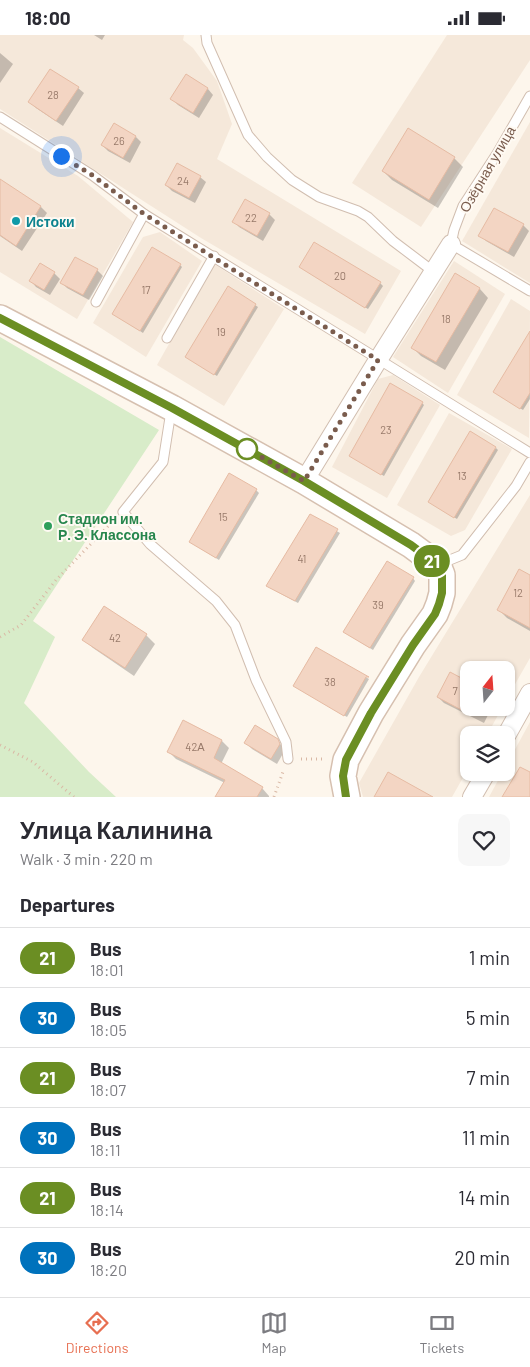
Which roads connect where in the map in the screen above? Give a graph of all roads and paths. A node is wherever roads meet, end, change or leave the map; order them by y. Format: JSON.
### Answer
{"nodes":[{"id":1,"x":206,"y":35,"type":"edge"},
{"id":2,"x":530,"y":96,"type":"edge"},
{"id":3,"x":0,"y":117,"type":"edge"},
{"id":4,"x":144,"y":214,"type":"junction"},
{"id":5,"x":451,"y":245,"type":"junction"},
{"id":6,"x":214,"y":257,"type":"junction"},
{"id":7,"x":434,"y":272,"type":"junction"},
{"id":8,"x":530,"y":291,"type":"edge"},
{"id":9,"x":96,"y":302,"type":"dead end"},
{"id":10,"x":0,"y":318,"type":"edge"},
{"id":11,"x":167,"y":338,"type":"dead end"},
{"id":12,"x":378,"y":360,"type":"junction"},
{"id":13,"x":172,"y":408,"type":"junction"},
{"id":14,"x":530,"y":453,"type":"edge"},
{"id":15,"x":530,"y":461,"type":"edge"},
{"id":16,"x":304,"y":481,"type":"junction"},
{"id":17,"x":123,"y":512,"type":"junction"},
{"id":18,"x":438,"y":565,"type":"junction"},
{"id":19,"x":0,"y":637,"type":"edge"},
{"id":20,"x":530,"y":693,"type":"edge"},
{"id":21,"x":512,"y":726,"type":"edge"},
{"id":22,"x":0,"y":745,"type":"edge"},
{"id":23,"x":288,"y":759,"type":"junction"},
{"id":24,"x":346,"y":760,"type":"junction"},
{"id":25,"x":481,"y":781,"type":"edge"},
{"id":26,"x":74,"y":797,"type":"edge"},
{"id":27,"x":274,"y":797,"type":"edge"},
{"id":28,"x":346,"y":797,"type":"edge"},
{"id":29,"x":472,"y":797,"type":"edge"}],
"edges":[{"from":1,"to":7,"type":"lane"},
{"from":2,"to":5,"type":"lane","name":"Озёрная улица"},
{"from":3,"to":4,"type":"lane"},
{"from":4,"to":6,"type":"lane"},
{"from":4,"to":9,"type":"lane"},
{"from":5,"to":7,"type":"street"},
{"from":5,"to":8,"type":"lane"},
{"from":6,"to":11,"type":"lane"},
{"from":6,"to":12,"type":"lane"},
{"from":7,"to":12,"type":"street"},
{"from":10,"to":13,"type":"street"},
{"from":12,"to":14,"type":"lane"},
{"from":12,"to":16,"type":"street"},
{"from":13,"to":16,"type":"street"},
{"from":13,"to":17,"type":"lane"},
{"from":15,"to":18,"type":"lane"},
{"from":16,"to":18,"type":"street"},
{"from":17,"to":19,"type":"path"},
{"from":17,"to":23,"type":"lane"},
{"from":18,"to":24,"type":"street"},
{"from":20,"to":21,"type":"street"},
{"from":22,"to":26,"type":"path"},
{"from":23,"to":24,"type":"path"},
{"from":23,"to":27,"type":"path"},
{"from":24,"to":28,"type":"street"},
{"from":25,"to":29,"type":"street"}]}
